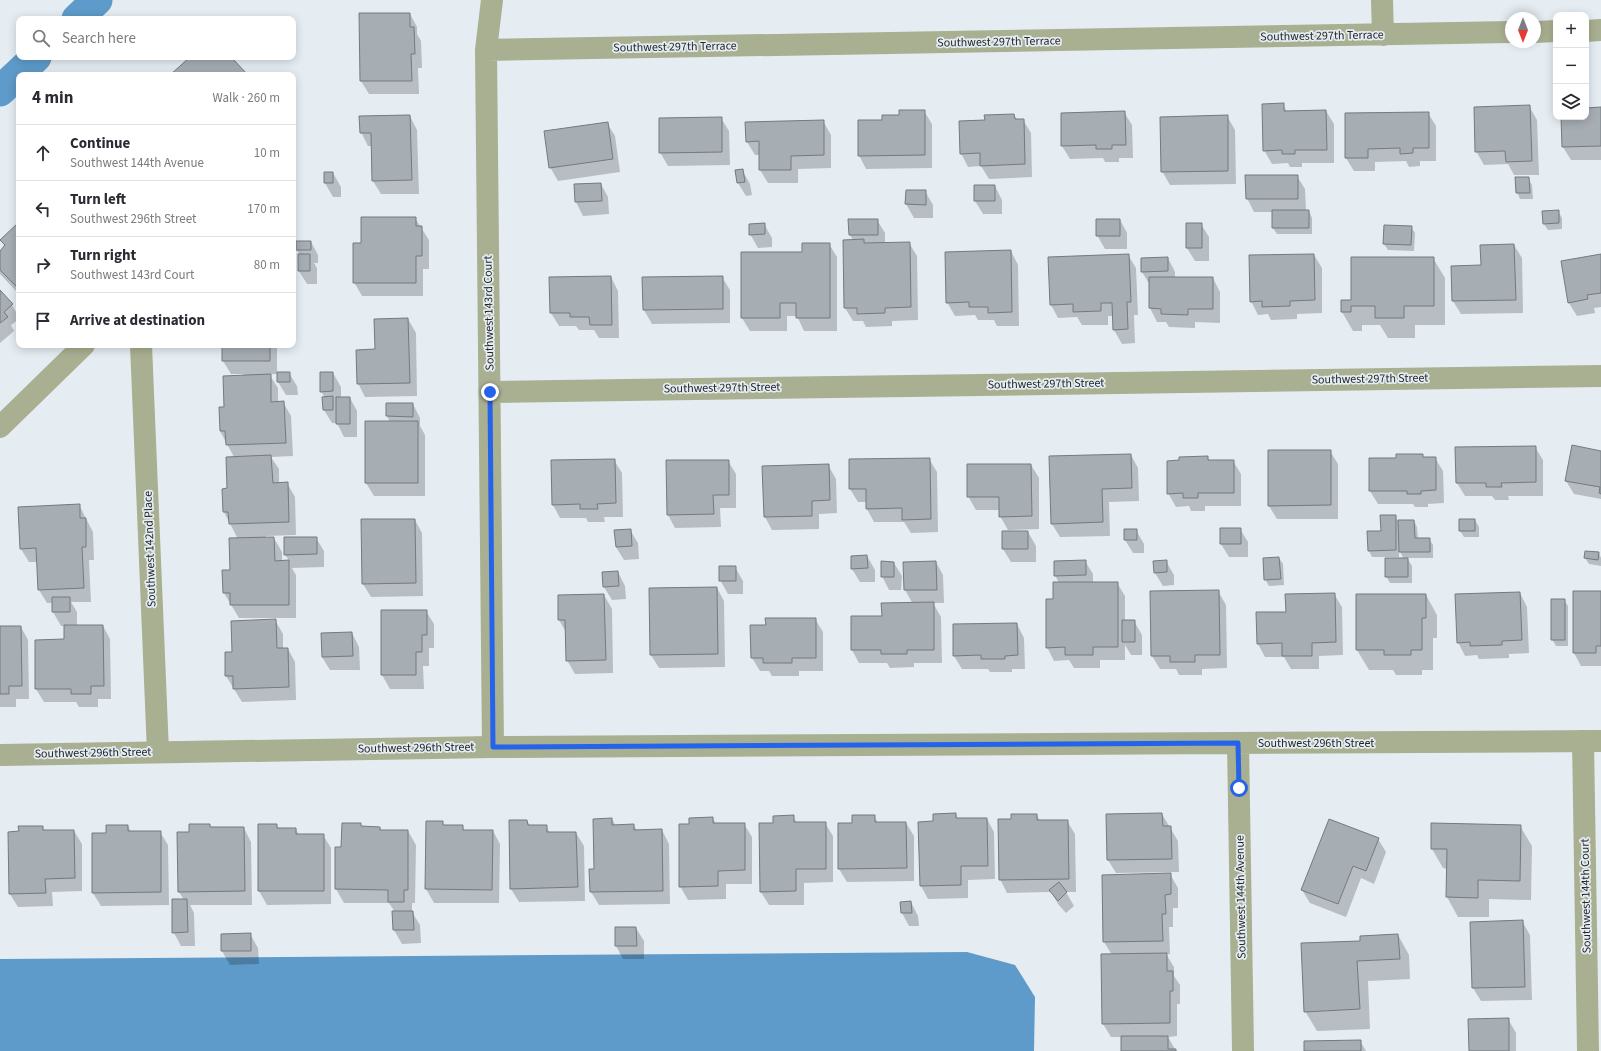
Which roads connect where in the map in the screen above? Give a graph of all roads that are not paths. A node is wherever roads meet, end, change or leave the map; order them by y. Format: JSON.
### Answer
{"nodes":[{"id":1,"x":492,"y":0,"type":"edge"},
{"id":2,"x":1382,"y":0,"type":"edge"},
{"id":3,"x":1601,"y":30,"type":"edge"},
{"id":4,"x":1553,"y":31,"type":"edge"},
{"id":5,"x":1589,"y":31,"type":"edge"},
{"id":6,"x":1505,"y":32,"type":"edge"},
{"id":7,"x":1541,"y":32,"type":"edge"},
{"id":8,"x":1383,"y":35,"type":"junction"},
{"id":9,"x":486,"y":50,"type":"junction"},
{"id":10,"x":81,"y":348,"type":"edge"},
{"id":11,"x":142,"y":348,"type":"edge"},
{"id":12,"x":1601,"y":376,"type":"edge"},
{"id":13,"x":490,"y":392,"type":"junction"},
{"id":14,"x":0,"y":427,"type":"edge"},
{"id":15,"x":1592,"y":741,"type":"edge"},
{"id":16,"x":1238,"y":743,"type":"junction"},
{"id":17,"x":493,"y":747,"type":"junction"},
{"id":18,"x":158,"y":752,"type":"junction"},
{"id":19,"x":0,"y":755,"type":"edge"},
{"id":20,"x":1243,"y":1051,"type":"edge"},
{"id":21,"x":1588,"y":1051,"type":"edge"}],
"edges":[{"from":1,"to":9,"type":"street","name":"Southwest 143rd Court"},
{"from":2,"to":8,"type":"street"},
{"from":3,"to":5,"type":"street"},
{"from":4,"to":7,"type":"street"},
{"from":6,"to":8,"type":"street","name":"Southwest 297th Terrace"},
{"from":8,"to":9,"type":"street","name":"Southwest 297th Terrace"},
{"from":9,"to":13,"type":"street","name":"Southwest 143rd Court"},
{"from":10,"to":14,"type":"street"},
{"from":11,"to":18,"type":"street","name":"Southwest 142nd Place"},
{"from":12,"to":13,"type":"street","name":"Southwest 297th Street"},
{"from":13,"to":17,"type":"street","name":"Southwest 143rd Court"},
{"from":15,"to":16,"type":"street","name":"Southwest 296th Street"},
{"from":15,"to":21,"type":"street","name":"Southwest 144th Court"},
{"from":16,"to":17,"type":"street","name":"Southwest 296th Street"},
{"from":16,"to":20,"type":"street","name":"Southwest 144th Avenue"},
{"from":17,"to":18,"type":"street","name":"Southwest 296th Street"},
{"from":18,"to":19,"type":"street","name":"Southwest 296th Street"}]}
